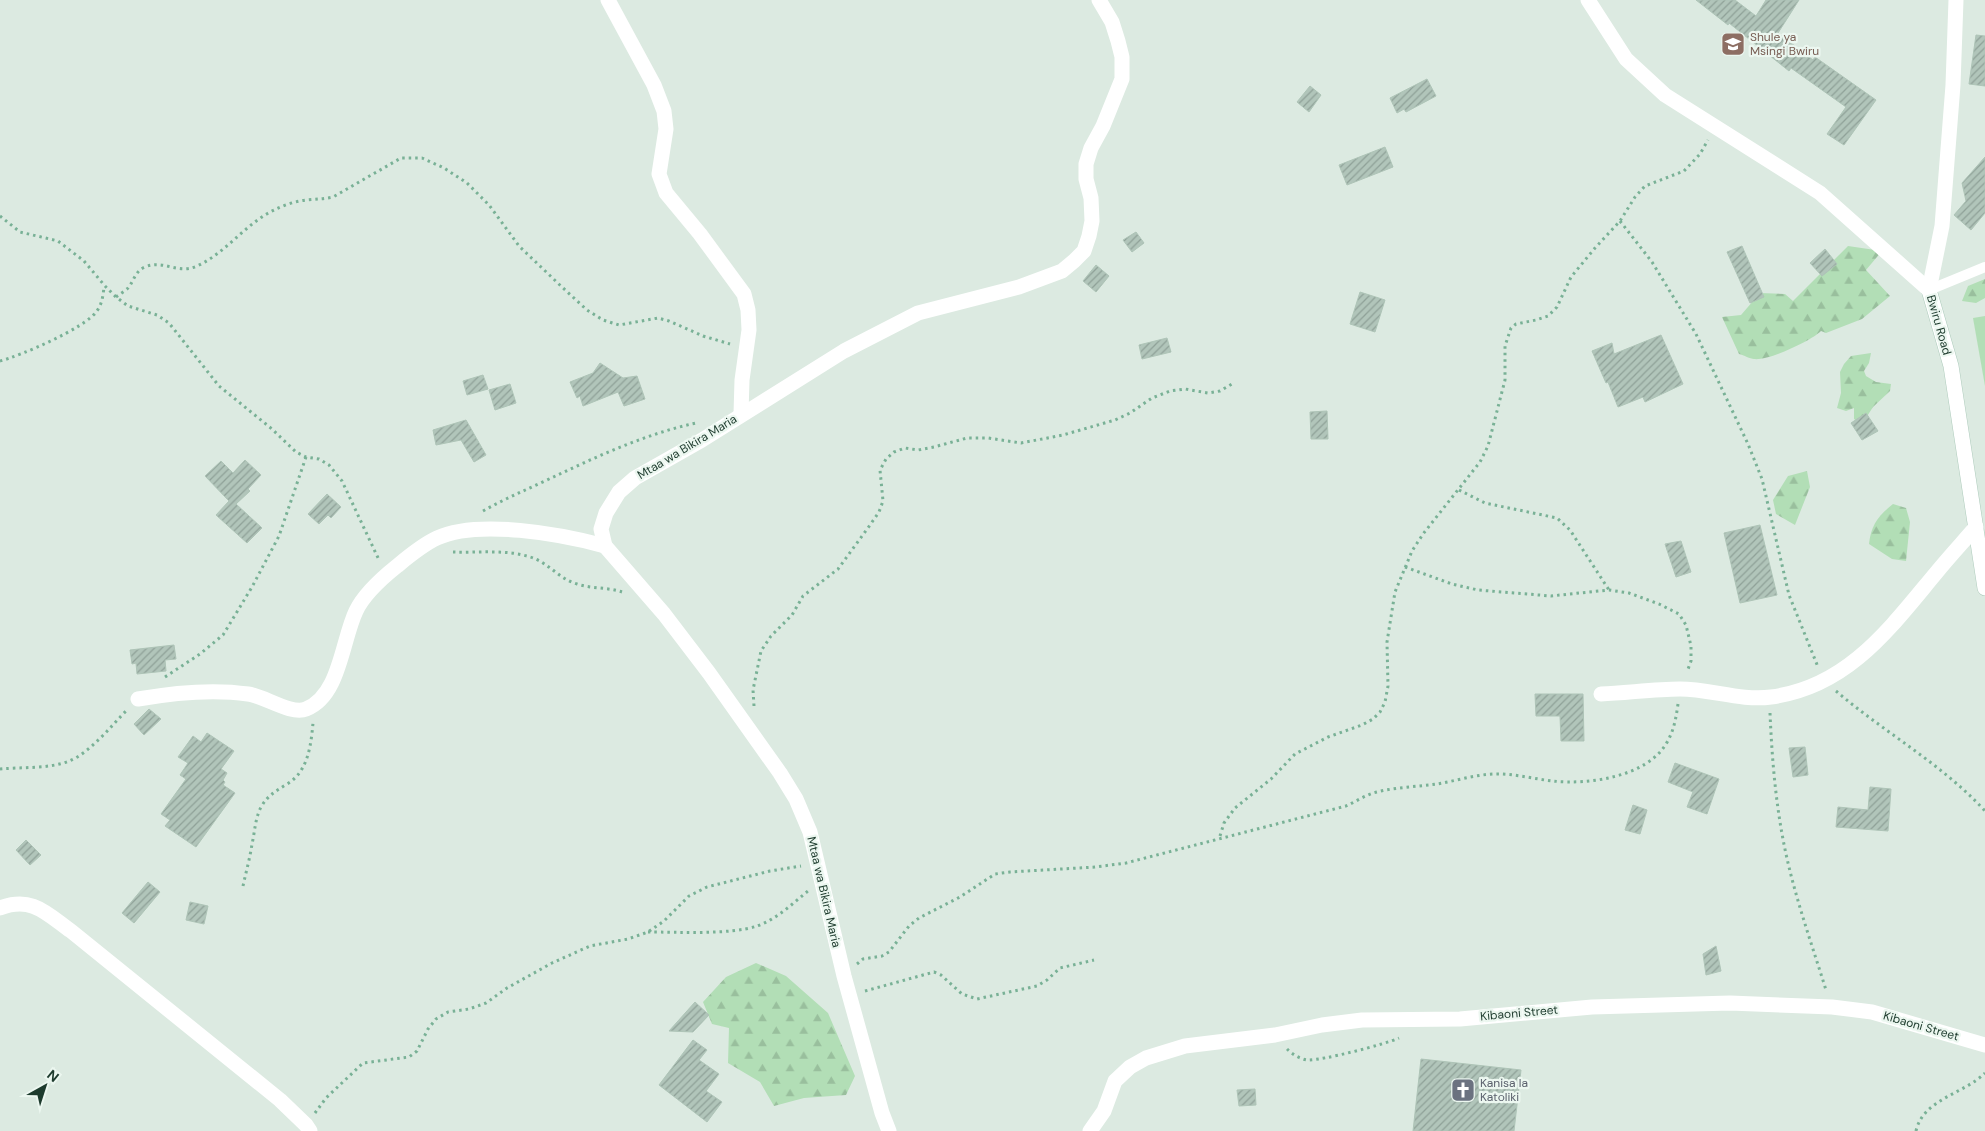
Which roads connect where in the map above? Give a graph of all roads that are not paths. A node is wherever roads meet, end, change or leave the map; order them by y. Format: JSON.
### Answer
{"nodes":[{"id":1,"x":608,"y":0,"type":"edge"},
{"id":2,"x":1099,"y":0,"type":"edge"},
{"id":3,"x":1588,"y":0,"type":"edge"},
{"id":4,"x":1956,"y":0,"type":"edge"},
{"id":5,"x":1985,"y":267,"type":"edge"},
{"id":6,"x":1929,"y":290,"type":"junction"},
{"id":7,"x":742,"y":414,"type":"junction"},
{"id":8,"x":1976,"y":527,"type":"junction"},
{"id":9,"x":605,"y":546,"type":"junction"},
{"id":10,"x":1985,"y":588,"type":"edge"},
{"id":11,"x":1601,"y":694,"type":"dead end"},
{"id":12,"x":138,"y":699,"type":"road end"},
{"id":13,"x":0,"y":908,"type":"edge"},
{"id":14,"x":1985,"y":1045,"type":"edge"},
{"id":15,"x":308,"y":1128,"type":"edge"},
{"id":16,"x":889,"y":1131,"type":"edge"},
{"id":17,"x":1090,"y":1131,"type":"edge"}],
"edges":[{"from":1,"to":7,"type":"street"},
{"from":2,"to":7,"type":"street","name":"Mtaa wa Bikira Maria"},
{"from":3,"to":6,"type":"street"},
{"from":4,"to":6,"type":"street","name":"Bwiru Road"},
{"from":5,"to":6,"type":"lane"},
{"from":6,"to":8,"type":"street","name":"Bwiru Road"},
{"from":7,"to":9,"type":"street","name":"Mtaa wa Bikira Maria"},
{"from":8,"to":10,"type":"street","name":"Bwiru Road"},
{"from":8,"to":11,"type":"street"},
{"from":9,"to":12,"type":"street"},
{"from":9,"to":16,"type":"street","name":"Mtaa wa Bikira Maria"},
{"from":13,"to":15,"type":"street"},
{"from":14,"to":17,"type":"street","name":"Kibaoni Street"}]}
